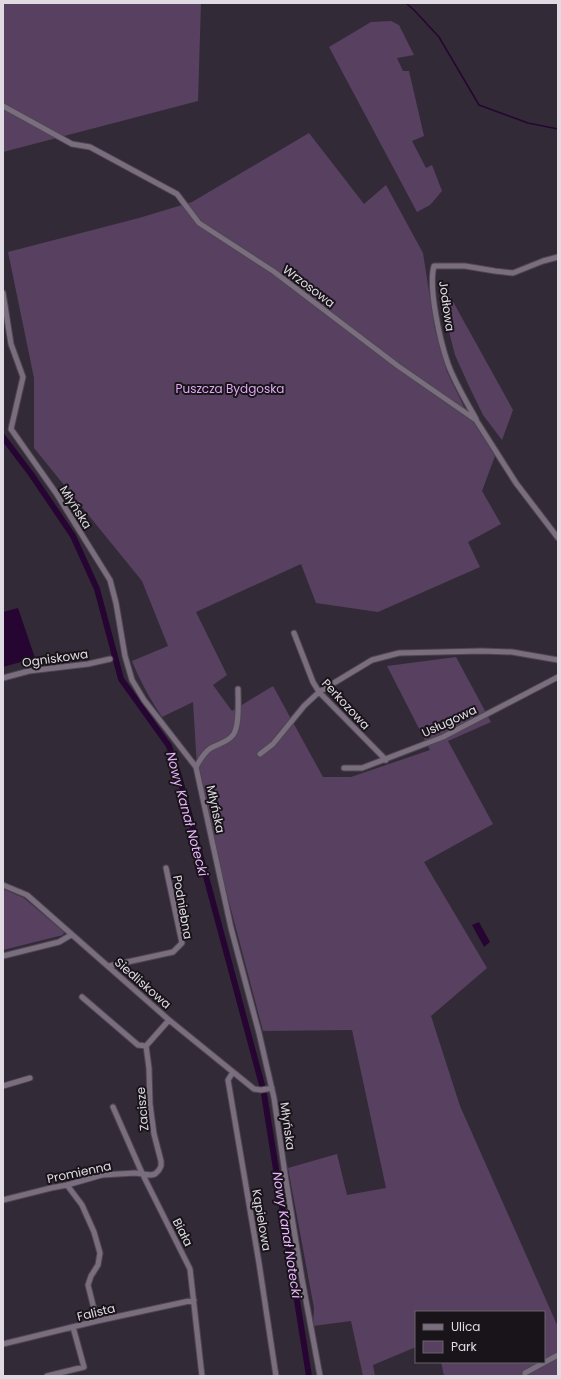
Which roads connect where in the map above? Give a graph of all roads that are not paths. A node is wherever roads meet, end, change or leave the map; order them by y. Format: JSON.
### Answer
{"nodes":[{"id":1,"x":3,"y":106,"type":"edge"},
{"id":2,"x":558,"y":257,"type":"edge"},
{"id":3,"x":3,"y":293,"type":"edge"},
{"id":4,"x":476,"y":420,"type":"junction"},
{"id":5,"x":558,"y":538,"type":"edge"},
{"id":6,"x":294,"y":633,"type":"dead end"},
{"id":7,"x":110,"y":659,"type":"dead end"},
{"id":8,"x":558,"y":660,"type":"edge"},
{"id":9,"x":558,"y":677,"type":"edge"},
{"id":10,"x":3,"y":678,"type":"edge"},
{"id":11,"x":238,"y":689,"type":"dead end"},
{"id":12,"x":319,"y":692,"type":"junction"},
{"id":13,"x":260,"y":754,"type":"dead end"},
{"id":14,"x":386,"y":760,"type":"junction"},
{"id":15,"x":196,"y":767,"type":"junction"},
{"id":16,"x":344,"y":768,"type":"dead end"},
{"id":17,"x":166,"y":868,"type":"dead end"},
{"id":18,"x":3,"y":885,"type":"edge"},
{"id":19,"x":71,"y":935,"type":"junction"},
{"id":20,"x":3,"y":956,"type":"edge"},
{"id":21,"x":109,"y":966,"type":"junction"},
{"id":22,"x":82,"y":997,"type":"dead end"},
{"id":23,"x":169,"y":1020,"type":"junction"},
{"id":24,"x":146,"y":1046,"type":"junction"},
{"id":25,"x":233,"y":1072,"type":"junction"},
{"id":26,"x":30,"y":1078,"type":"dead end"},
{"id":27,"x":3,"y":1086,"type":"edge"},
{"id":28,"x":272,"y":1088,"type":"junction"},
{"id":29,"x":113,"y":1107,"type":"dead end"},
{"id":30,"x":159,"y":1170,"type":"joint"},
{"id":31,"x":142,"y":1173,"type":"junction"},
{"id":32,"x":67,"y":1185,"type":"junction"},
{"id":33,"x":3,"y":1200,"type":"edge"},
{"id":34,"x":194,"y":1300,"type":"junction"},
{"id":35,"x":97,"y":1321,"type":"junction"},
{"id":36,"x":73,"y":1328,"type":"junction"},
{"id":37,"x":3,"y":1344,"type":"edge"},
{"id":38,"x":558,"y":1355,"type":"edge"},
{"id":39,"x":545,"y":1362,"type":"edge"},
{"id":40,"x":543,"y":1363,"type":"edge"},
{"id":41,"x":276,"y":1375,"type":"edge"},
{"id":42,"x":47,"y":1376,"type":"edge"},
{"id":43,"x":202,"y":1376,"type":"edge"},
{"id":44,"x":320,"y":1376,"type":"edge"},
{"id":45,"x":526,"y":1376,"type":"edge"}],
"edges":[{"from":1,"to":4,"type":"street","name":"Wrzosowa"},
{"from":2,"to":4,"type":"street","name":"Jodłowa"},
{"from":3,"to":15,"type":"street","name":"Młyńska"},
{"from":4,"to":5,"type":"street","name":"Wrzosowa"},
{"from":6,"to":12,"type":"street","name":"Perkozowa"},
{"from":7,"to":10,"type":"street","name":"Ogniskowa"},
{"from":8,"to":12,"type":"street"},
{"from":9,"to":14,"type":"street","name":"Usługowa"},
{"from":11,"to":15,"type":"street"},
{"from":12,"to":13,"type":"street"},
{"from":12,"to":14,"type":"street","name":"Perkozowa"},
{"from":14,"to":16,"type":"street","name":"Usługowa"},
{"from":15,"to":28,"type":"street","name":"Młyńska"},
{"from":17,"to":21,"type":"street","name":"Podniebna"},
{"from":18,"to":19,"type":"street","name":"Siedliskowa"},
{"from":19,"to":20,"type":"street"},
{"from":19,"to":21,"type":"street","name":"Siedliskowa"},
{"from":21,"to":23,"type":"street","name":"Siedliskowa"},
{"from":22,"to":24,"type":"street"},
{"from":23,"to":24,"type":"street"},
{"from":23,"to":25,"type":"street","name":"Siedliskowa"},
{"from":24,"to":30,"type":"street","name":"Zacisze"},
{"from":25,"to":28,"type":"street","name":"Siedliskowa"},
{"from":25,"to":41,"type":"street","name":"Kąpielowa"},
{"from":26,"to":27,"type":"street"},
{"from":28,"to":44,"type":"street","name":"Młyńska"},
{"from":29,"to":31,"type":"street","name":"Biała"},
{"from":30,"to":31,"type":"street","name":"Promienna"},
{"from":31,"to":32,"type":"street","name":"Promienna"},
{"from":31,"to":34,"type":"street","name":"Biała"},
{"from":32,"to":33,"type":"street","name":"Promienna"},
{"from":32,"to":35,"type":"street"},
{"from":34,"to":35,"type":"street","name":"Falista"},
{"from":34,"to":43,"type":"street","name":"Biała"},
{"from":35,"to":36,"type":"street","name":"Falista"},
{"from":36,"to":37,"type":"street","name":"Falista"},
{"from":36,"to":42,"type":"street"},
{"from":38,"to":39,"type":"street"},
{"from":40,"to":45,"type":"street"}]}
